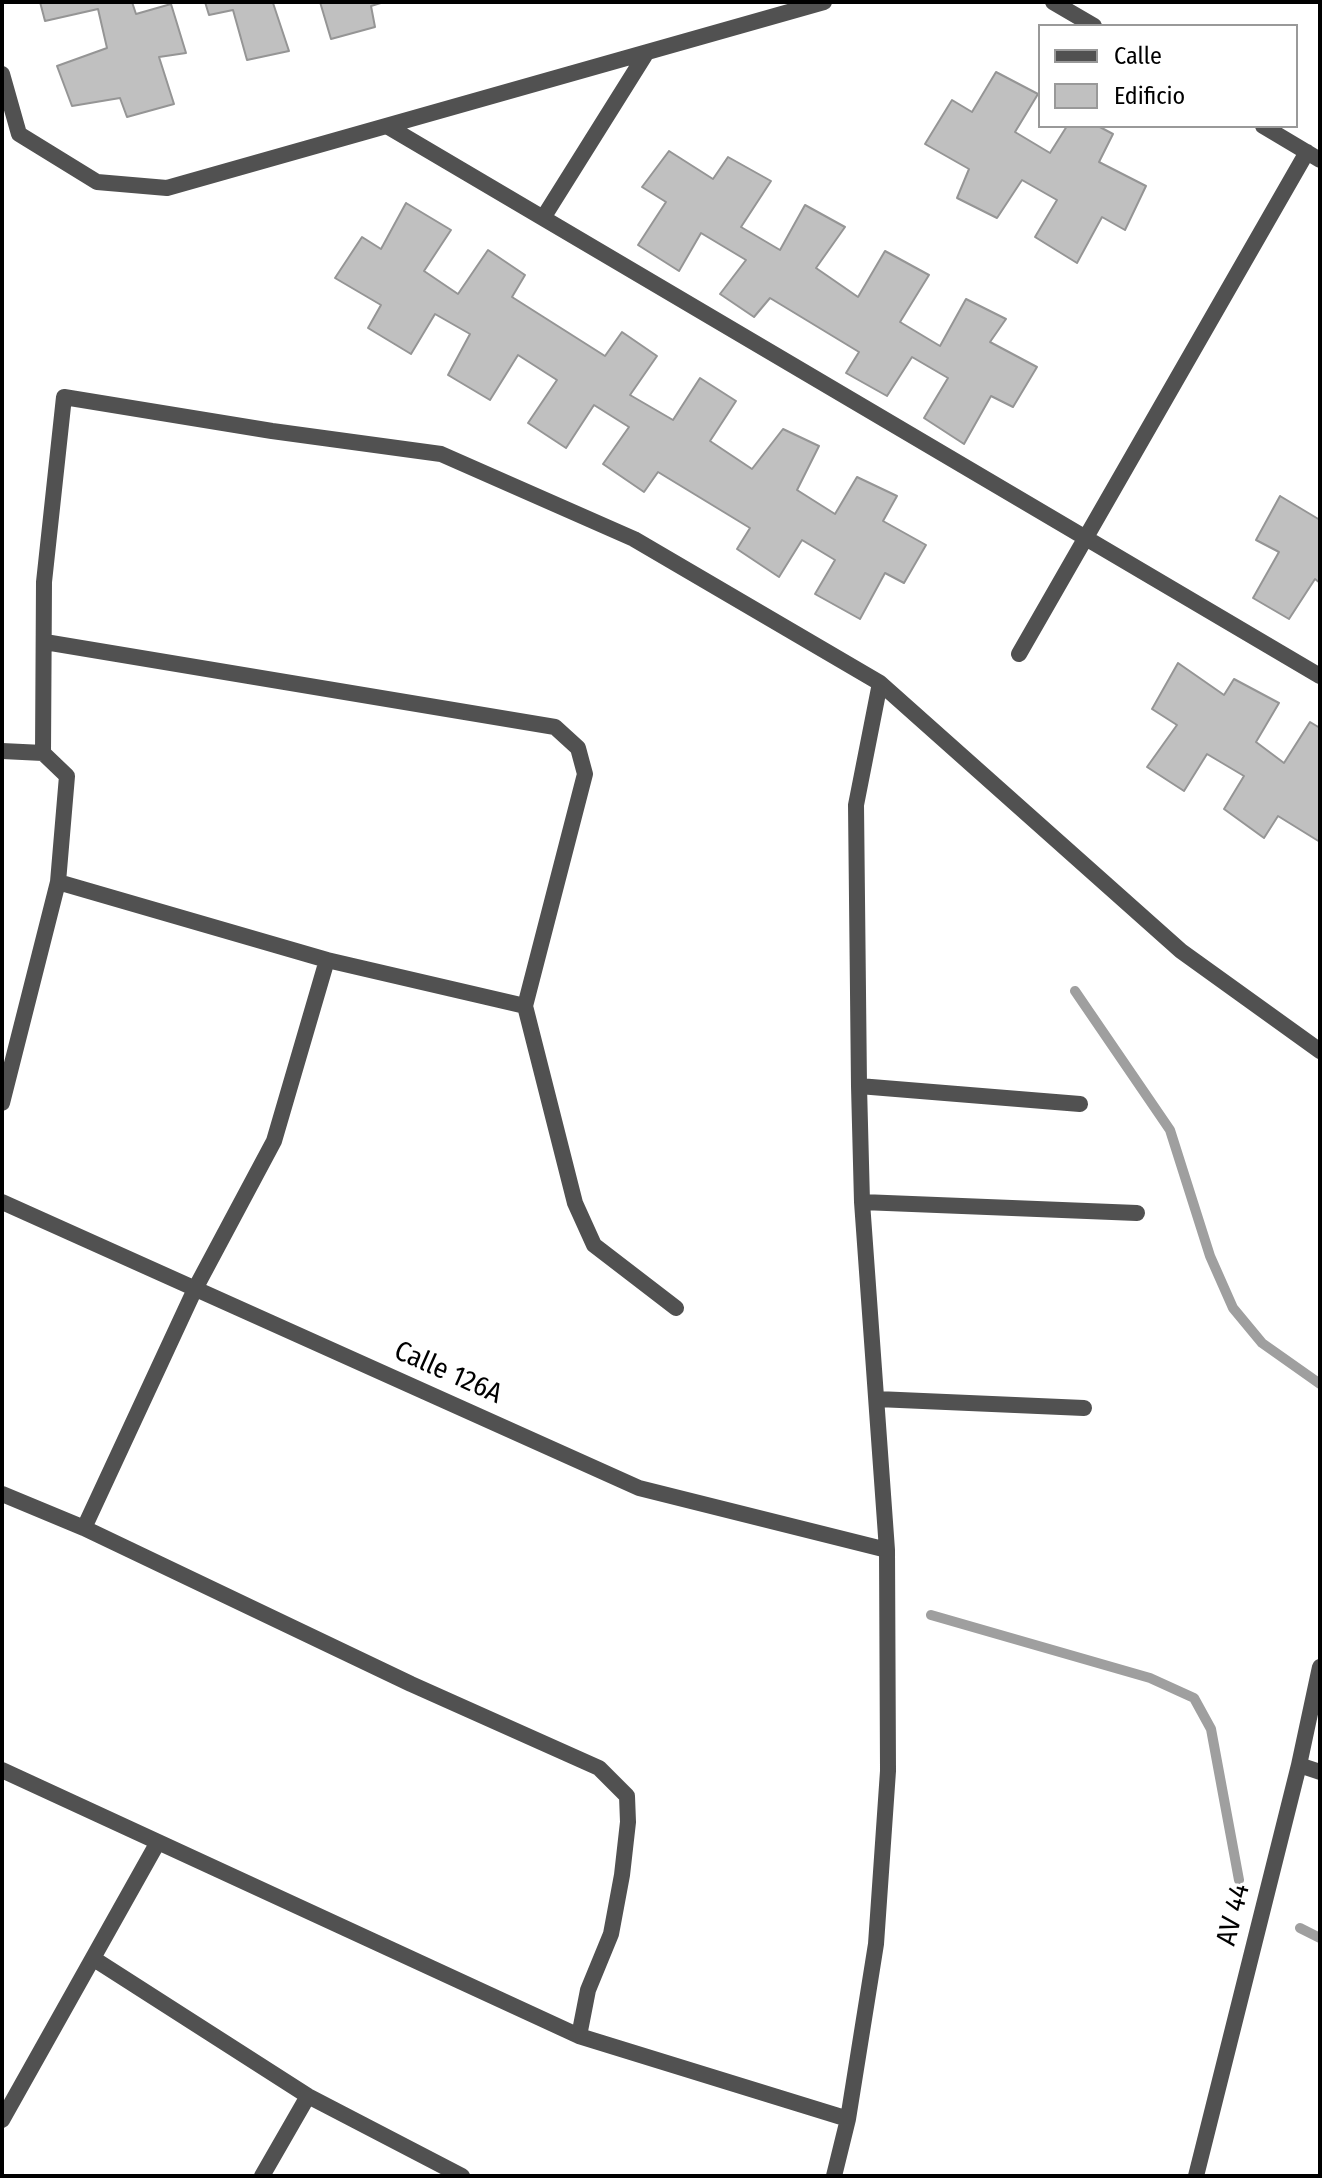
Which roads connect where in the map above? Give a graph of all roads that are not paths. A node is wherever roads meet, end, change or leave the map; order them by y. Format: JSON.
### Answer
{"nodes":[{"id":1,"x":824,"y":2,"type":"edge"},
{"id":2,"x":1053,"y":2,"type":"edge"},
{"id":3,"x":1091,"y":24,"type":"edge"},
{"id":4,"x":647,"y":52,"type":"junction"},
{"id":5,"x":2,"y":74,"type":"edge"},
{"id":6,"x":387,"y":126,"type":"junction"},
{"id":7,"x":1266,"y":128,"type":"edge"},
{"id":8,"x":1314,"y":156,"type":"edge"},
{"id":9,"x":543,"y":218,"type":"junction"},
{"id":10,"x":1087,"y":539,"type":"junction"},
{"id":11,"x":45,"y":642,"type":"junction"},
{"id":12,"x":1019,"y":654,"type":"dead end"},
{"id":13,"x":1320,"y":676,"type":"edge"},
{"id":14,"x":880,"y":683,"type":"junction"},
{"id":15,"x":2,"y":751,"type":"edge"},
{"id":16,"x":43,"y":753,"type":"junction"},
{"id":17,"x":58,"y":882,"type":"junction"},
{"id":18,"x":327,"y":960,"type":"junction"},
{"id":19,"x":525,"y":1006,"type":"junction"},
{"id":20,"x":1320,"y":1051,"type":"edge"},
{"id":21,"x":859,"y":1086,"type":"junction"},
{"id":22,"x":2,"y":1103,"type":"edge"},
{"id":23,"x":1080,"y":1104,"type":"dead end"},
{"id":24,"x":2,"y":1202,"type":"edge"},
{"id":25,"x":862,"y":1202,"type":"junction"},
{"id":26,"x":1137,"y":1213,"type":"dead end"},
{"id":27,"x":195,"y":1289,"type":"junction"},
{"id":28,"x":676,"y":1308,"type":"dead end"},
{"id":29,"x":877,"y":1399,"type":"junction"},
{"id":30,"x":1084,"y":1408,"type":"dead end"},
{"id":31,"x":2,"y":1494,"type":"edge"},
{"id":32,"x":84,"y":1528,"type":"junction"},
{"id":33,"x":887,"y":1550,"type":"junction"},
{"id":34,"x":1320,"y":1667,"type":"edge"},
{"id":35,"x":1299,"y":1765,"type":"junction"},
{"id":36,"x":2,"y":1770,"type":"edge"},
{"id":37,"x":1320,"y":1772,"type":"edge"},
{"id":38,"x":158,"y":1842,"type":"junction"},
{"id":39,"x":94,"y":1959,"type":"junction"},
{"id":40,"x":579,"y":2036,"type":"junction"},
{"id":41,"x":308,"y":2096,"type":"junction"},
{"id":42,"x":848,"y":2119,"type":"junction"},
{"id":43,"x":2,"y":2120,"type":"edge"},
{"id":44,"x":262,"y":2176,"type":"edge"},
{"id":45,"x":462,"y":2176,"type":"edge"},
{"id":46,"x":834,"y":2176,"type":"edge"},
{"id":47,"x":1196,"y":2176,"type":"edge"}],
"edges":[{"from":1,"to":4,"type":"street"},
{"from":2,"to":3,"type":"street"},
{"from":4,"to":6,"type":"street"},
{"from":4,"to":9,"type":"street"},
{"from":5,"to":6,"type":"street"},
{"from":6,"to":9,"type":"street"},
{"from":7,"to":8,"type":"street"},
{"from":8,"to":10,"type":"street"},
{"from":9,"to":10,"type":"street"},
{"from":10,"to":12,"type":"street"},
{"from":10,"to":13,"type":"street"},
{"from":11,"to":14,"type":"street"},
{"from":11,"to":16,"type":"street"},
{"from":11,"to":19,"type":"street"},
{"from":14,"to":20,"type":"street"},
{"from":14,"to":21,"type":"street"},
{"from":15,"to":16,"type":"street"},
{"from":16,"to":17,"type":"street"},
{"from":17,"to":18,"type":"street"},
{"from":17,"to":22,"type":"street"},
{"from":18,"to":19,"type":"street"},
{"from":18,"to":27,"type":"street"},
{"from":19,"to":28,"type":"street"},
{"from":21,"to":23,"type":"street"},
{"from":21,"to":25,"type":"street"},
{"from":24,"to":27,"type":"street","name":"Calle 126A"},
{"from":25,"to":26,"type":"street"},
{"from":25,"to":29,"type":"street"},
{"from":27,"to":32,"type":"street"},
{"from":27,"to":33,"type":"street","name":"Calle 126A"},
{"from":29,"to":30,"type":"street"},
{"from":29,"to":33,"type":"street"},
{"from":31,"to":32,"type":"street"},
{"from":32,"to":40,"type":"street"},
{"from":33,"to":42,"type":"street"},
{"from":34,"to":35,"type":"street","name":"AV 44"},
{"from":35,"to":37,"type":"street"},
{"from":35,"to":47,"type":"street","name":"AV 44"},
{"from":36,"to":38,"type":"street"},
{"from":38,"to":39,"type":"street"},
{"from":38,"to":40,"type":"street"},
{"from":39,"to":41,"type":"street"},
{"from":39,"to":43,"type":"street"},
{"from":40,"to":42,"type":"street"},
{"from":41,"to":44,"type":"street"},
{"from":41,"to":45,"type":"street"},
{"from":42,"to":46,"type":"street"}]}
